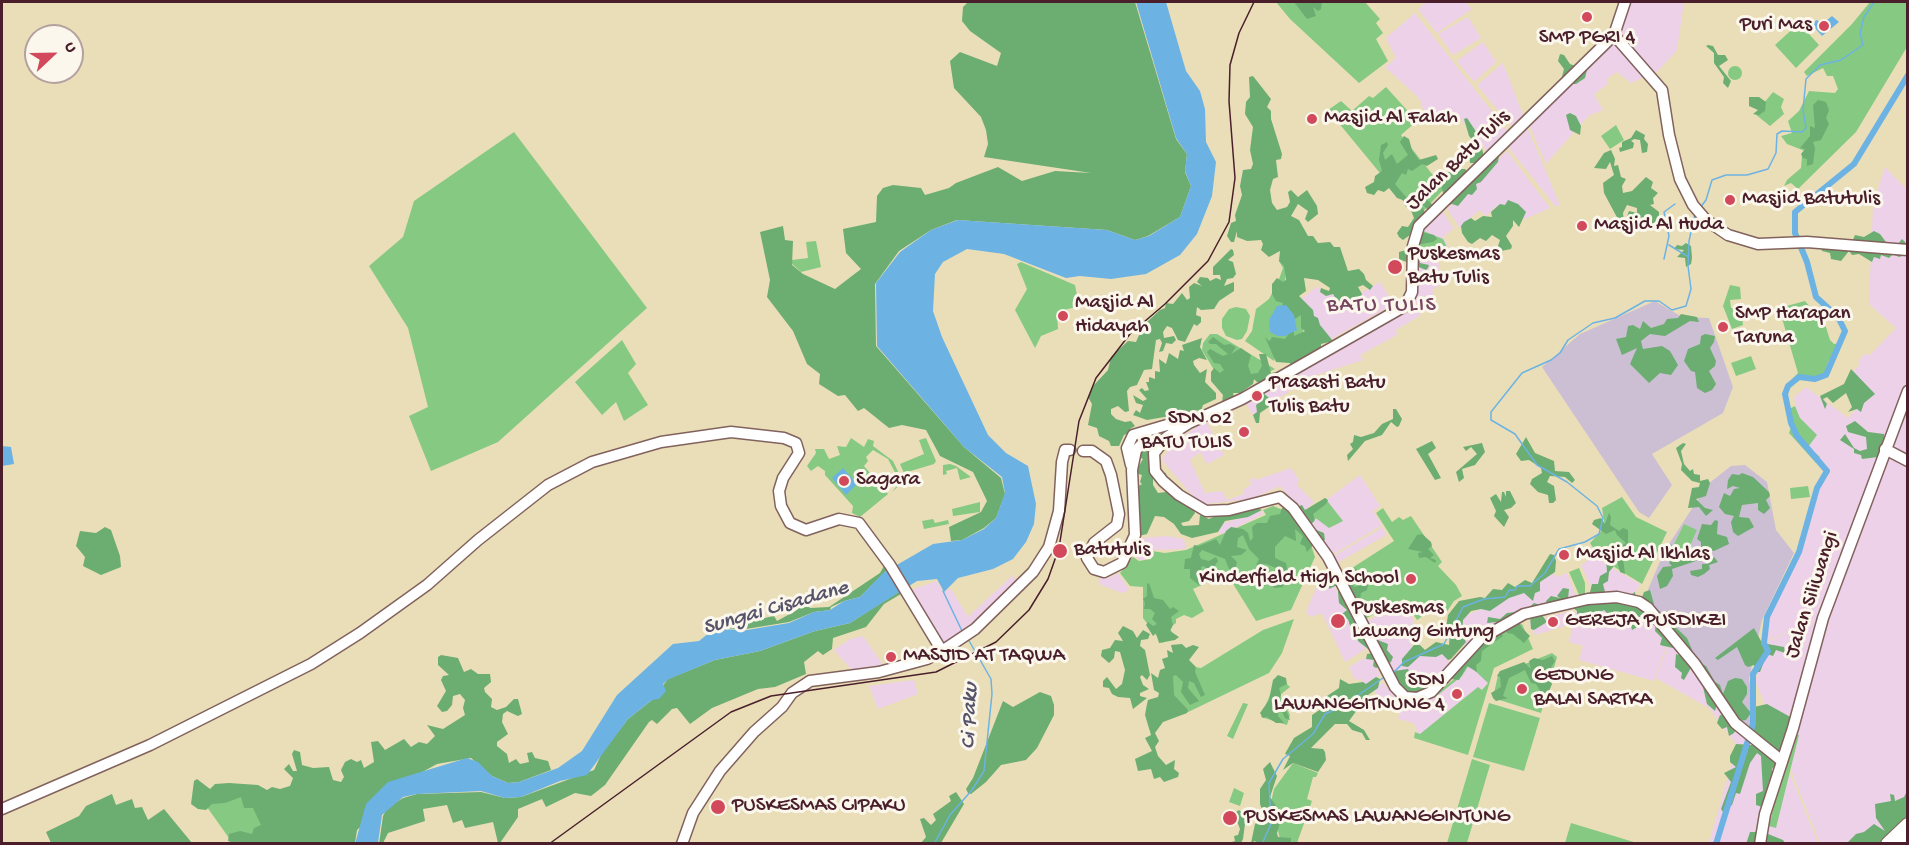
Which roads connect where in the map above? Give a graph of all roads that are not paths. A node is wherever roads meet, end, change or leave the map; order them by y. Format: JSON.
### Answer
{"nodes":[{"id":1,"x":1625,"y":2,"type":"edge"},
{"id":2,"x":1610,"y":39,"type":"junction"},
{"id":3,"x":1908,"y":250,"type":"edge"},
{"id":4,"x":1908,"y":391,"type":"edge"},
{"id":5,"x":1189,"y":423,"type":"junction"},
{"id":6,"x":1162,"y":441,"type":"junction"},
{"id":7,"x":1886,"y":449,"type":"junction"},
{"id":8,"x":1070,"y":450,"type":"dead end"},
{"id":9,"x":1083,"y":451,"type":"dead end"},
{"id":10,"x":1908,"y":461,"type":"edge"},
{"id":11,"x":1132,"y":470,"type":"junction"},
{"id":12,"x":942,"y":651,"type":"junction"},
{"id":13,"x":1788,"y":742,"type":"junction"},
{"id":14,"x":1767,"y":746,"type":"junction"},
{"id":15,"x":1782,"y":761,"type":"junction"},
{"id":16,"x":2,"y":809,"type":"edge"},
{"id":17,"x":1765,"y":814,"type":"junction"},
{"id":18,"x":1908,"y":825,"type":"edge"},
{"id":19,"x":682,"y":843,"type":"edge"},
{"id":20,"x":1753,"y":843,"type":"edge"},
{"id":21,"x":1760,"y":843,"type":"edge"},
{"id":22,"x":1888,"y":843,"type":"edge"}],
"edges":[{"from":1,"to":2,"type":"main road"},
{"from":2,"to":3,"type":"main road"},
{"from":2,"to":5,"type":"main road","name":"Jalan Batu Tulis"},
{"from":4,"to":7,"type":"main road","name":"Jalan Siliwangi"},
{"from":5,"to":6,"type":"main road"},
{"from":5,"to":11,"type":"main road"},
{"from":6,"to":11,"type":"main road"},
{"from":6,"to":14,"type":"main road"},
{"from":7,"to":10,"type":"main road"},
{"from":7,"to":13,"type":"main road","name":"Jalan Siliwangi"},
{"from":8,"to":12,"type":"main road"},
{"from":9,"to":11,"type":"main road"},
{"from":12,"to":16,"type":"main road"},
{"from":12,"to":19,"type":"main road"},
{"from":13,"to":14,"type":"main road"},
{"from":13,"to":15,"type":"main road","name":"Jalan Siliwangi"},
{"from":14,"to":15,"type":"main road"},
{"from":15,"to":17,"type":"main road","name":"Jalan Siliwangi"},
{"from":17,"to":20,"type":"main road","name":"Jalan Siliwangi"},
{"from":17,"to":21,"type":"main road","name":"Jalan Siliwangi"},
{"from":18,"to":22,"type":"highway"}]}
